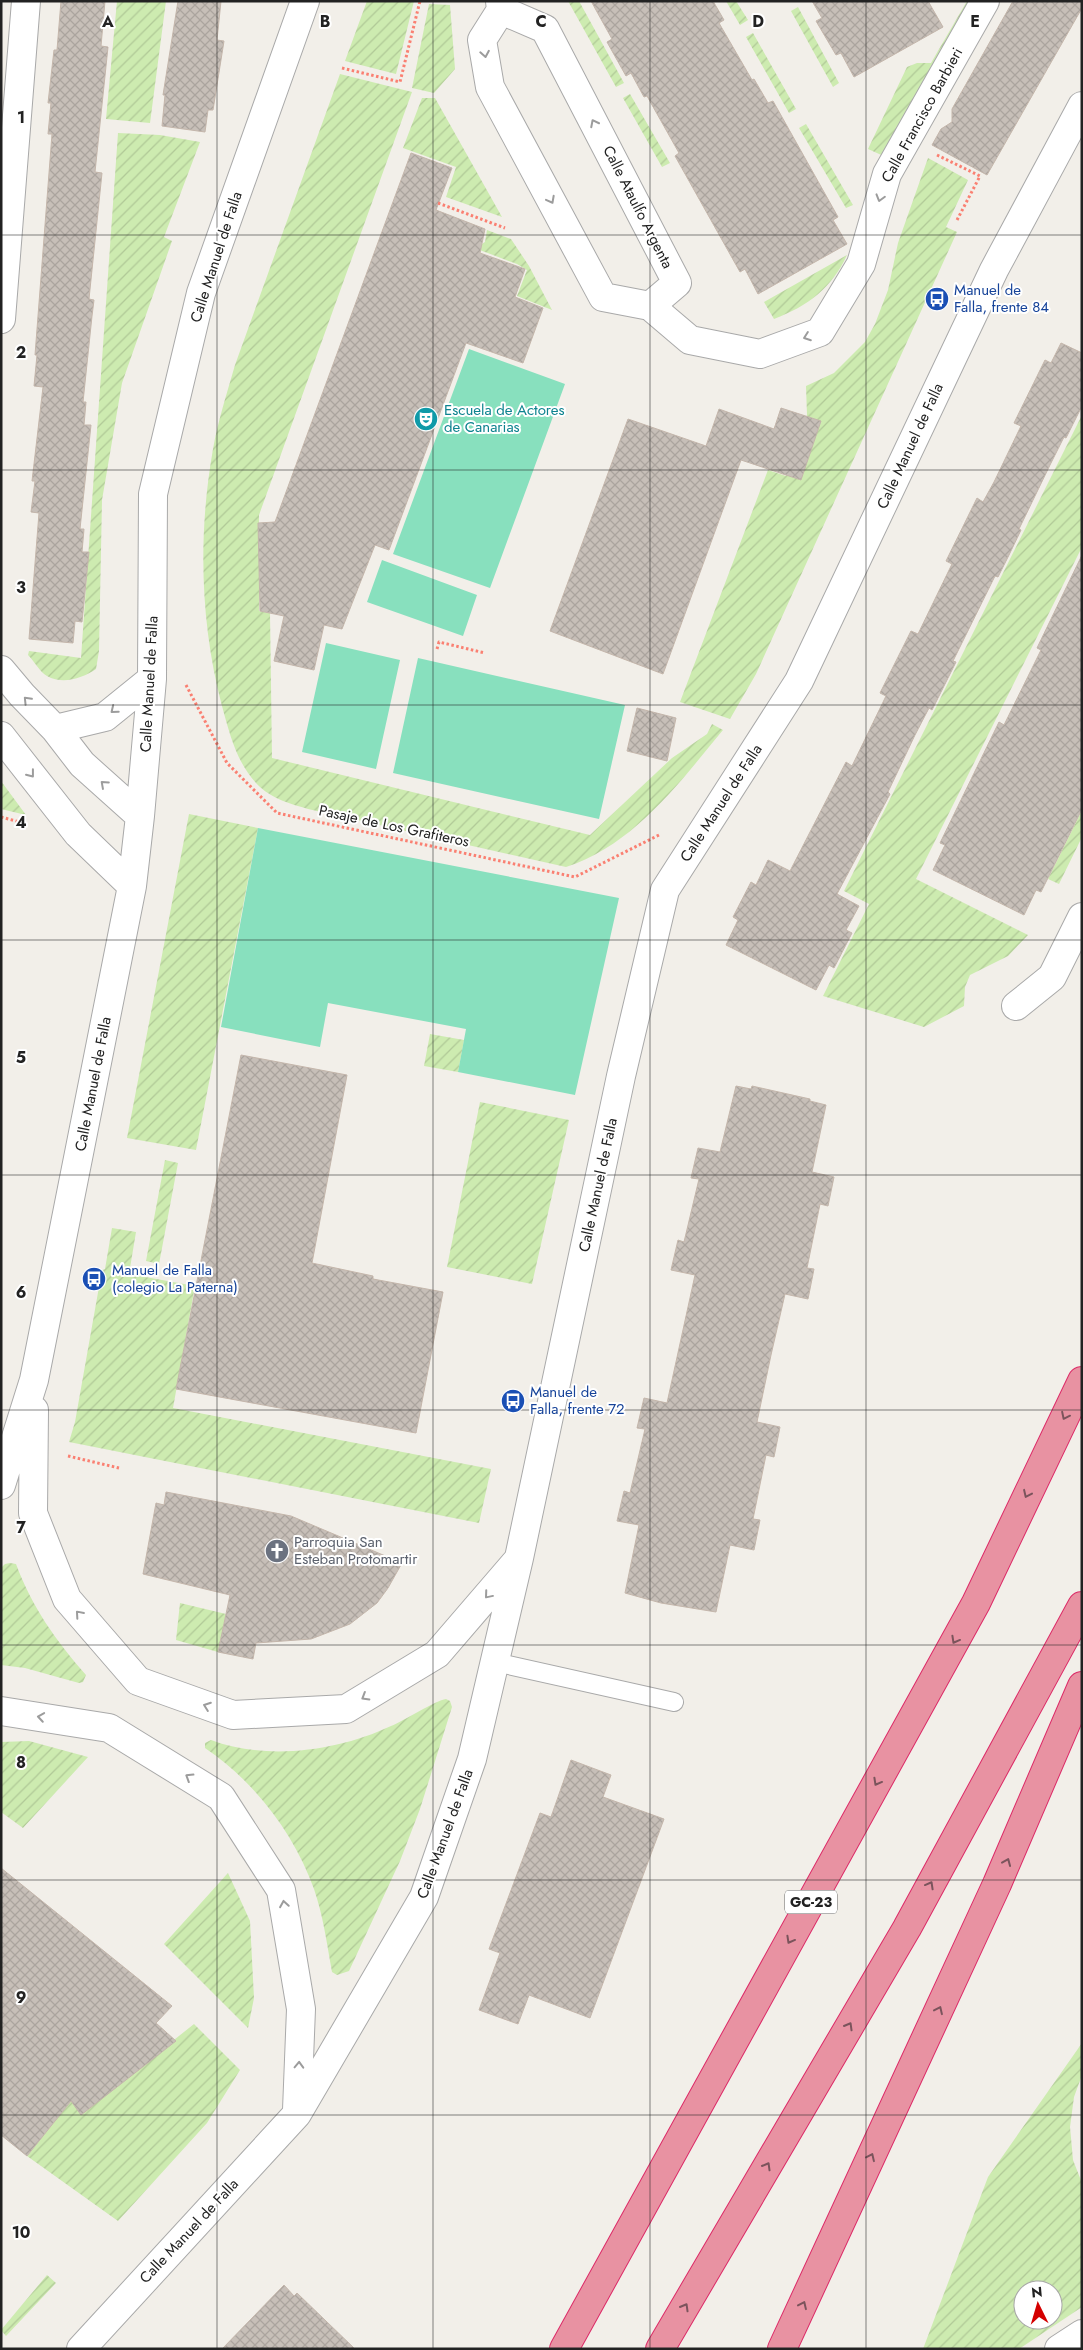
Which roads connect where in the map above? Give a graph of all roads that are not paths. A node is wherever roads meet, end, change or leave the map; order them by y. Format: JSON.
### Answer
{"nodes":[{"id":1,"x":26,"y":1,"type":"edge"},
{"id":2,"x":305,"y":1,"type":"edge"},
{"id":3,"x":986,"y":1,"type":"edge"},
{"id":4,"x":500,"y":6,"type":"edge"},
{"id":5,"x":1082,"y":106,"type":"edge"},
{"id":6,"x":650,"y":306,"type":"junction"},
{"id":7,"x":1,"y":319,"type":"edge"},
{"id":8,"x":1,"y":670,"type":"edge"},
{"id":9,"x":152,"y":679,"type":"junction"},
{"id":10,"x":55,"y":728,"type":"junction"},
{"id":11,"x":1,"y":736,"type":"edge"},
{"id":12,"x":140,"y":816,"type":"junction"},
{"id":13,"x":132,"y":886,"type":"junction"},
{"id":14,"x":1082,"y":917,"type":"edge"},
{"id":15,"x":1016,"y":1006,"type":"dead end"},
{"id":16,"x":34,"y":1380,"type":"junction"},
{"id":17,"x":1082,"y":1381,"type":"edge"},
{"id":18,"x":1,"y":1485,"type":"edge"},
{"id":19,"x":520,"y":1558,"type":"junction"},
{"id":20,"x":1082,"y":1606,"type":"edge"},
{"id":21,"x":495,"y":1662,"type":"junction"},
{"id":22,"x":1082,"y":1686,"type":"edge"},
{"id":23,"x":674,"y":1702,"type":"dead end"},
{"id":24,"x":1,"y":1711,"type":"edge"},
{"id":25,"x":297,"y":2114,"type":"junction"},
{"id":26,"x":1082,"y":2334,"type":"edge"},
{"id":27,"x":81,"y":2349,"type":"edge"},
{"id":28,"x":564,"y":2349,"type":"edge"},
{"id":29,"x":660,"y":2349,"type":"edge"},
{"id":30,"x":782,"y":2349,"type":"edge"},
{"id":31,"x":1059,"y":2349,"type":"edge"}],
"edges":[{"from":1,"to":7,"type":"street"},
{"from":2,"to":9,"type":"street","name":"Calle Manuel de Falla"},
{"from":3,"to":6,"type":"street","name":"Calle Francisco Barbieri","one_way":true},
{"from":6,"to":4,"type":"street","name":"Calle Ataulfo Argenta","one_way":true},
{"from":4,"to":6,"type":"street","name":"Calle Ataulfo Argenta","one_way":true},
{"from":5,"to":19,"type":"street","name":"Calle Manuel de Falla"},
{"from":10,"to":8,"type":"street","one_way":true},
{"from":9,"to":10,"type":"street","one_way":true},
{"from":9,"to":12,"type":"street","name":"Calle Manuel de Falla"},
{"from":12,"to":10,"type":"street","one_way":true},
{"from":11,"to":13,"type":"street","one_way":true},
{"from":12,"to":13,"type":"street","name":"Calle Manuel de Falla"},
{"from":13,"to":16,"type":"street","name":"Calle Manuel de Falla"},
{"from":14,"to":15,"type":"street"},
{"from":16,"to":18,"type":"street","name":"Calle Manuel de Falla"},
{"from":19,"to":16,"type":"street","name":"Calle Manuel de Falla","one_way":true},
{"from":17,"to":28,"type":"highway","number":"GC-23","one_way":true},
{"from":19,"to":21,"type":"street","name":"Calle Manuel de Falla"},
{"from":29,"to":20,"type":"highway","one_way":true},
{"from":21,"to":23,"type":"lane"},
{"from":21,"to":25,"type":"street","name":"Calle Manuel de Falla"},
{"from":30,"to":22,"type":"highway","one_way":true},
{"from":25,"to":24,"type":"street","one_way":true},
{"from":25,"to":27,"type":"street","name":"Calle Manuel de Falla"},
{"from":26,"to":31,"type":"street"}]}
